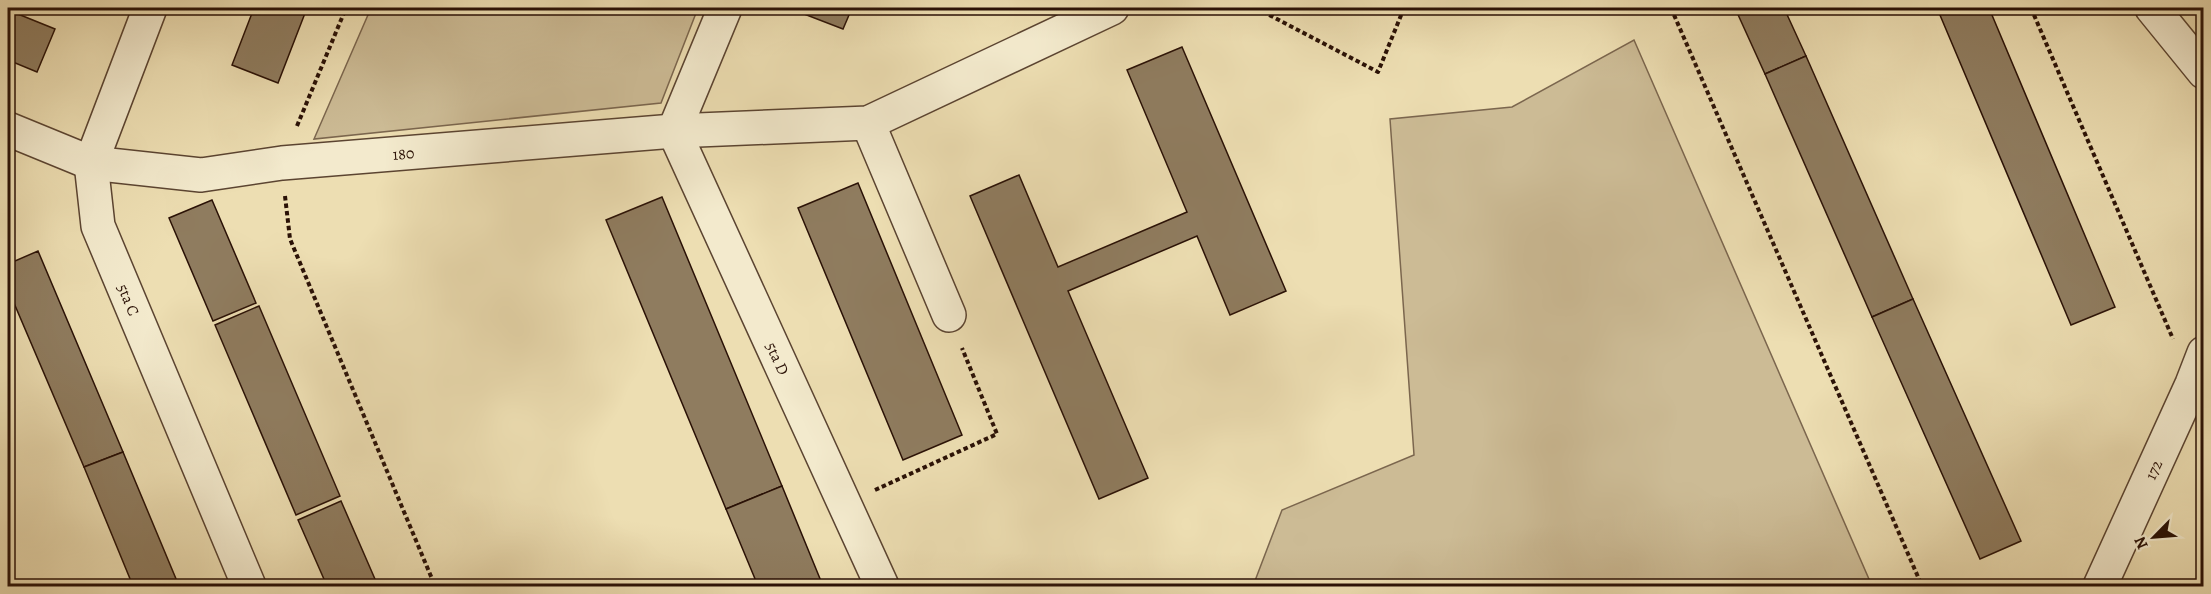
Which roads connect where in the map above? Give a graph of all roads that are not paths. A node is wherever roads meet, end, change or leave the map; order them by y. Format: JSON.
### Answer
{"nodes":[{"id":1,"x":150,"y":8,"type":"edge"},
{"id":2,"x":725,"y":8,"type":"edge"},
{"id":3,"x":1112,"y":8,"type":"edge"},
{"id":4,"x":2152,"y":8,"type":"edge"},
{"id":5,"x":2204,"y":72,"type":"edge"},
{"id":6,"x":868,"y":123,"type":"junction"},
{"id":7,"x":8,"y":129,"type":"edge"},
{"id":8,"x":674,"y":131,"type":"junction"},
{"id":9,"x":91,"y":163,"type":"junction"},
{"id":10,"x":949,"y":315,"type":"road end"},
{"id":11,"x":2204,"y":353,"type":"edge"},
{"id":12,"x":249,"y":586,"type":"edge"},
{"id":13,"x":882,"y":586,"type":"edge"},
{"id":14,"x":2100,"y":586,"type":"edge"}],
"edges":[{"from":1,"to":9,"type":"street","name":"5ta C"},
{"from":2,"to":8,"type":"street"},
{"from":3,"to":6,"type":"street"},
{"from":4,"to":5,"type":"street"},
{"from":6,"to":8,"type":"street","name":"180"},
{"from":6,"to":10,"type":"street"},
{"from":7,"to":9,"type":"street","name":"180"},
{"from":8,"to":9,"type":"street","name":"180"},
{"from":8,"to":13,"type":"street","name":"5ta D"},
{"from":9,"to":12,"type":"street","name":"5ta C"},
{"from":11,"to":14,"type":"street","name":"172"}]}
